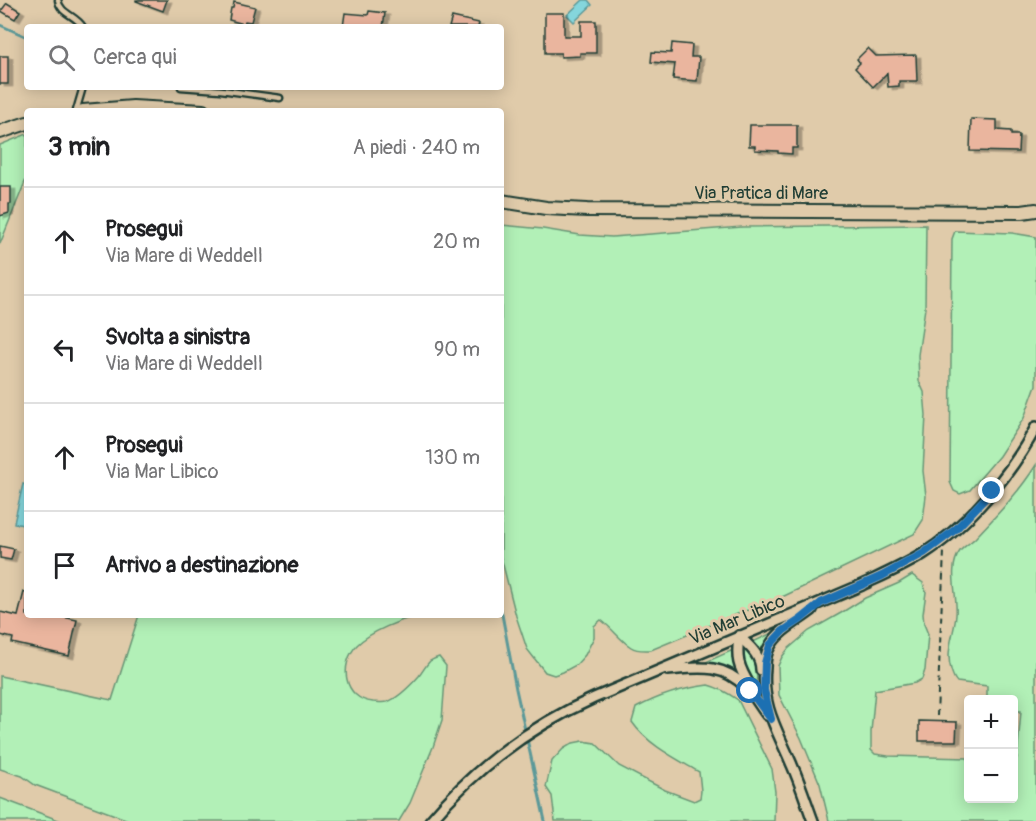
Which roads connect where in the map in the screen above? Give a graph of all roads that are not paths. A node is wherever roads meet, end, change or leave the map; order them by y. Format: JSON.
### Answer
{"nodes":[{"id":1,"x":58,"y":0,"type":"edge"},
{"id":2,"x":81,"y":24,"type":"edge"},
{"id":3,"x":82,"y":90,"type":"edge"},
{"id":4,"x":220,"y":90,"type":"edge"},
{"id":5,"x":280,"y":98,"type":"dead end"},
{"id":6,"x":77,"y":108,"type":"edge"},
{"id":7,"x":120,"y":108,"type":"edge"},
{"id":8,"x":150,"y":108,"type":"edge"},
{"id":9,"x":24,"y":124,"type":"edge"},
{"id":10,"x":0,"y":132,"type":"edge"},
{"id":11,"x":504,"y":202,"type":"edge"},
{"id":12,"x":1036,"y":210,"type":"edge"},
{"id":13,"x":1022,"y":212,"type":"junction"},
{"id":14,"x":1036,"y":217,"type":"edge"},
{"id":15,"x":1036,"y":428,"type":"edge"},
{"id":16,"x":821,"y":603,"type":"junction"},
{"id":17,"x":740,"y":636,"type":"junction"},
{"id":18,"x":657,"y":672,"type":"junction"},
{"id":19,"x":771,"y":719,"type":"junction"},
{"id":20,"x":430,"y":821,"type":"edge"},
{"id":21,"x":813,"y":821,"type":"edge"}],
"edges":[{"from":1,"to":2,"type":"lane"},
{"from":3,"to":6,"type":"lane"},
{"from":4,"to":5,"type":"lane"},
{"from":7,"to":8,"type":"street"},
{"from":9,"to":10,"type":"street"},
{"from":11,"to":13,"type":"street","name":"Via Pratica di Mare"},
{"from":12,"to":13,"type":"street","name":"Via Pratica di Mare"},
{"from":13,"to":14,"type":"street","name":"Via Pratica di Mare"},
{"from":15,"to":16,"type":"street","name":"Via Mar Libico"},
{"from":16,"to":17,"type":"street","name":"Via Mar Libico"},
{"from":16,"to":19,"type":"street"},
{"from":17,"to":18,"type":"street","name":"Via Mar Libico"},
{"from":17,"to":19,"type":"street"},
{"from":17,"to":19,"type":"street"},
{"from":18,"to":19,"type":"street"},
{"from":18,"to":20,"type":"street","name":"Via Mar Libico"},
{"from":19,"to":21,"type":"street"}]}
